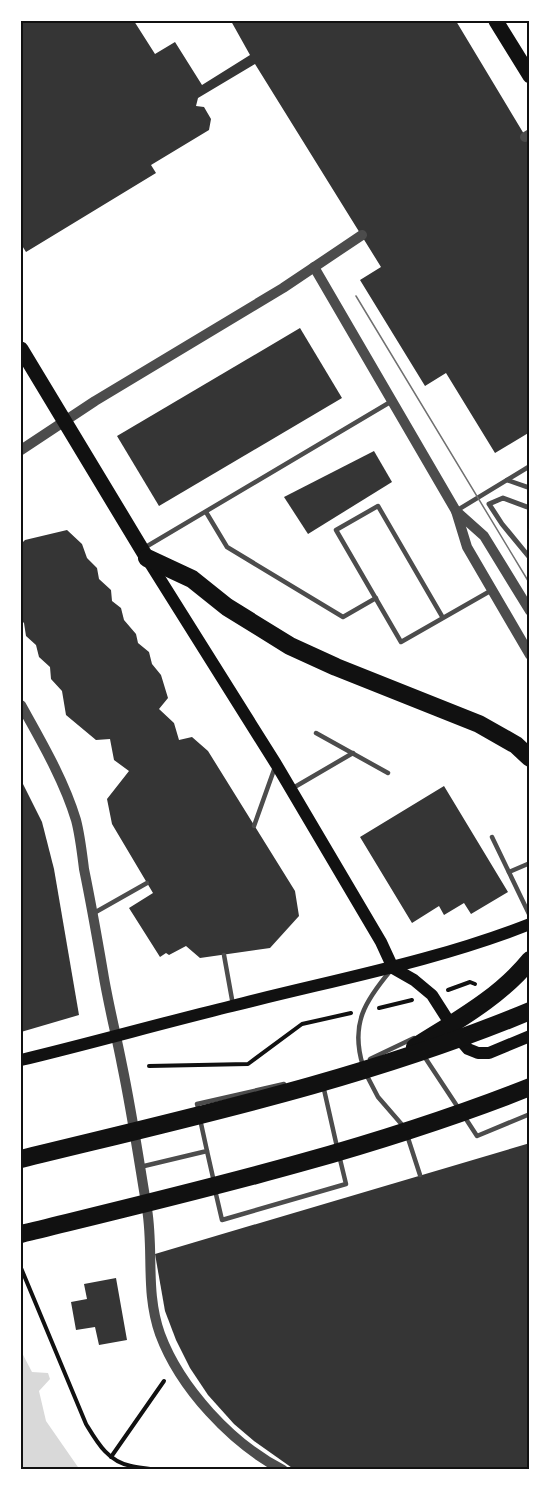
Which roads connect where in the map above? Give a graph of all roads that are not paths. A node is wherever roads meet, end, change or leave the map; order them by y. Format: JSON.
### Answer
{"nodes":[{"id":1,"x":496,"y":21,"type":"edge"},
{"id":2,"x":530,"y":76,"type":"edge"},
{"id":3,"x":362,"y":235,"type":"dead end"},
{"id":4,"x":314,"y":267,"type":"junction"},
{"id":5,"x":21,"y":350,"type":"edge"},
{"id":6,"x":392,"y":401,"type":"junction"},
{"id":7,"x":65,"y":420,"type":"junction"},
{"id":8,"x":21,"y":450,"type":"edge"},
{"id":9,"x":530,"y":466,"type":"edge"},
{"id":10,"x":507,"y":480,"type":"junction"},
{"id":11,"x":530,"y":488,"type":"edge"},
{"id":12,"x":530,"y":508,"type":"edge"},
{"id":13,"x":456,"y":511,"type":"junction"},
{"id":14,"x":206,"y":512,"type":"junction"},
{"id":15,"x":144,"y":554,"type":"junction"},
{"id":16,"x":530,"y":558,"type":"edge"},
{"id":17,"x":492,"y":590,"type":"junction"},
{"id":18,"x":376,"y":598,"type":"junction"},
{"id":19,"x":530,"y":611,"type":"edge"},
{"id":20,"x":443,"y":618,"type":"junction"},
{"id":21,"x":530,"y":655,"type":"edge"},
{"id":22,"x":21,"y":705,"type":"edge"},
{"id":23,"x":316,"y":734,"type":"dead end"},
{"id":24,"x":353,"y":753,"type":"junction"},
{"id":25,"x":530,"y":758,"type":"edge"},
{"id":26,"x":276,"y":764,"type":"junction"},
{"id":27,"x":388,"y":772,"type":"dead end"},
{"id":28,"x":291,"y":789,"type":"junction"},
{"id":29,"x":254,"y":826,"type":"dead end"},
{"id":30,"x":492,"y":837,"type":"dead end"},
{"id":31,"x":530,"y":863,"type":"edge"},
{"id":32,"x":509,"y":872,"type":"junction"},
{"id":33,"x":147,"y":884,"type":"dead end"},
{"id":34,"x":93,"y":914,"type":"junction"},
{"id":35,"x":530,"y":916,"type":"edge"},
{"id":36,"x":530,"y":924,"type":"edge"},
{"id":37,"x":224,"y":955,"type":"dead end"},
{"id":38,"x":530,"y":960,"type":"edge"},
{"id":39,"x":393,"y":968,"type":"junction"},
{"id":40,"x":232,"y":1006,"type":"junction"},
{"id":41,"x":530,"y":1011,"type":"edge"},
{"id":42,"x":449,"y":1022,"type":"junction"},
{"id":43,"x":530,"y":1036,"type":"edge"},
{"id":44,"x":116,"y":1038,"type":"junction"},
{"id":45,"x":412,"y":1039,"type":"junction"},
{"id":46,"x":21,"y":1060,"type":"edge"},
{"id":47,"x":392,"y":1062,"type":"junction"},
{"id":48,"x":362,"y":1063,"type":"junction"},
{"id":49,"x":321,"y":1076,"type":"dead end"},
{"id":50,"x":290,"y":1083,"type":"dead end"},
{"id":51,"x":530,"y":1086,"type":"edge"},
{"id":52,"x":530,"y":1114,"type":"edge"},
{"id":53,"x":207,"y":1151,"type":"junction"},
{"id":54,"x":21,"y":1159,"type":"edge"},
{"id":55,"x":140,"y":1167,"type":"junction"},
{"id":56,"x":420,"y":1175,"type":"dead end"},
{"id":57,"x":21,"y":1234,"type":"edge"},
{"id":58,"x":283,"y":1470,"type":"edge"}],
"edges":[{"from":1,"to":2,"type":"main road"},
{"from":3,"to":4,"type":"street"},
{"from":4,"to":6,"type":"street"},
{"from":4,"to":7,"type":"street"},
{"from":5,"to":7,"type":"main road"},
{"from":6,"to":13,"type":"street"},
{"from":6,"to":14,"type":"lane"},
{"from":7,"to":8,"type":"street"},
{"from":7,"to":15,"type":"main road"},
{"from":9,"to":10,"type":"lane"},
{"from":10,"to":11,"type":"lane"},
{"from":10,"to":13,"type":"lane"},
{"from":12,"to":16,"type":"street"},
{"from":13,"to":17,"type":"street"},
{"from":13,"to":19,"type":"street"},
{"from":14,"to":15,"type":"lane"},
{"from":14,"to":18,"type":"lane"},
{"from":15,"to":25,"type":"highway"},
{"from":15,"to":26,"type":"main road"},
{"from":17,"to":20,"type":"lane"},
{"from":17,"to":21,"type":"street"},
{"from":18,"to":20,"type":"lane"},
{"from":18,"to":20,"type":"lane"},
{"from":22,"to":34,"type":"street"},
{"from":23,"to":24,"type":"lane"},
{"from":24,"to":27,"type":"lane"},
{"from":24,"to":28,"type":"lane"},
{"from":26,"to":28,"type":"main road"},
{"from":26,"to":29,"type":"lane"},
{"from":28,"to":39,"type":"main road"},
{"from":30,"to":32,"type":"lane"},
{"from":31,"to":32,"type":"lane"},
{"from":32,"to":35,"type":"lane"},
{"from":33,"to":34,"type":"lane"},
{"from":34,"to":44,"type":"street"},
{"from":36,"to":39,"type":"main road"},
{"from":37,"to":40,"type":"lane"},
{"from":38,"to":47,"type":"highway"},
{"from":39,"to":40,"type":"main road"},
{"from":39,"to":42,"type":"main road"},
{"from":39,"to":48,"type":"lane"},
{"from":40,"to":44,"type":"main road"},
{"from":41,"to":47,"type":"highway"},
{"from":42,"to":43,"type":"main road"},
{"from":42,"to":45,"type":"lane"},
{"from":44,"to":46,"type":"main road"},
{"from":44,"to":55,"type":"street"},
{"from":45,"to":48,"type":"lane"},
{"from":45,"to":52,"type":"lane"},
{"from":47,"to":54,"type":"highway"},
{"from":48,"to":56,"type":"lane"},
{"from":49,"to":53,"type":"lane"},
{"from":50,"to":53,"type":"lane"},
{"from":51,"to":57,"type":"highway"},
{"from":53,"to":55,"type":"lane"},
{"from":55,"to":58,"type":"street"}]}
